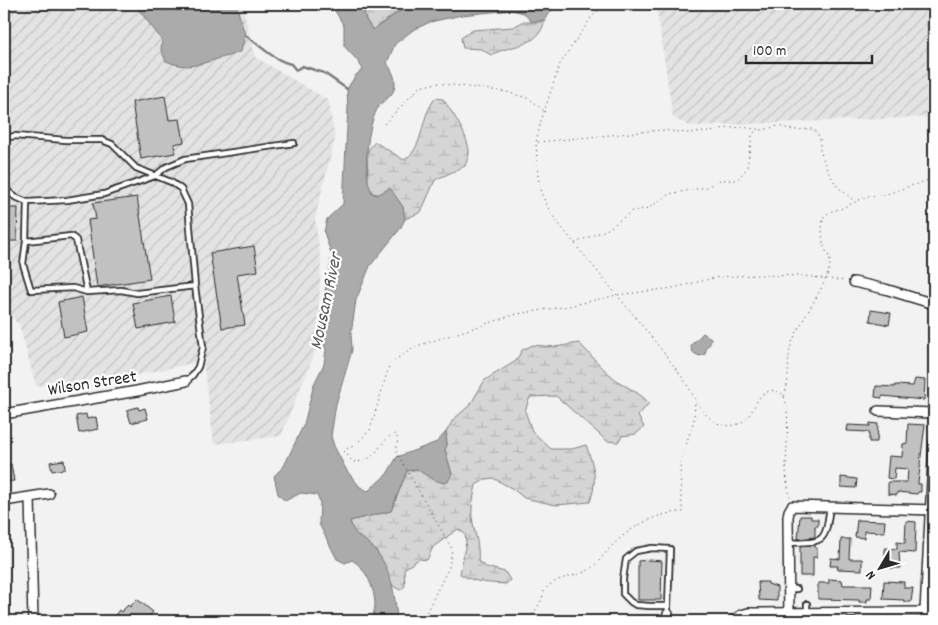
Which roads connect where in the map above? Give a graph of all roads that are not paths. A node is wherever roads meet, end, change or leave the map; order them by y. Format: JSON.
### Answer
{"nodes":[{"id":1,"x":4,"y":138,"type":"edge"},
{"id":2,"x":294,"y":143,"type":"dead end"},
{"id":3,"x":155,"y":176,"type":"junction"},
{"id":4,"x":4,"y":188,"type":"edge"},
{"id":5,"x":27,"y":202,"type":"junction"},
{"id":6,"x":26,"y":241,"type":"junction"},
{"id":7,"x":854,"y":282,"type":"road end"},
{"id":8,"x":195,"y":286,"type":"junction"},
{"id":9,"x":87,"y":292,"type":"junction"},
{"id":10,"x":934,"y":304,"type":"edge"},
{"id":11,"x":186,"y":381,"type":"joint"},
{"id":12,"x":878,"y":411,"type":"dead end"},
{"id":13,"x":4,"y":414,"type":"edge"},
{"id":14,"x":934,"y":414,"type":"edge"},
{"id":15,"x":934,"y":443,"type":"edge"},
{"id":16,"x":49,"y":494,"type":"dead end"},
{"id":17,"x":30,"y":497,"type":"junction"},
{"id":18,"x":4,"y":501,"type":"edge"},
{"id":19,"x":830,"y":506,"type":"junction"},
{"id":20,"x":933,"y":510,"type":"edge"},
{"id":21,"x":788,"y":543,"type":"junction"},
{"id":22,"x":930,"y":611,"type":"edge"},
{"id":23,"x":668,"y":614,"type":"edge"},
{"id":24,"x":789,"y":617,"type":"edge"},
{"id":25,"x":33,"y":621,"type":"edge"},
{"id":26,"x":733,"y":621,"type":"edge"}],
"edges":[{"from":1,"to":3,"type":"lane"},
{"from":2,"to":3,"type":"lane"},
{"from":3,"to":5,"type":"lane"},
{"from":3,"to":8,"type":"lane"},
{"from":4,"to":5,"type":"lane"},
{"from":5,"to":6,"type":"lane"},
{"from":6,"to":9,"type":"lane"},
{"from":6,"to":9,"type":"lane"},
{"from":7,"to":10,"type":"street"},
{"from":8,"to":9,"type":"lane"},
{"from":8,"to":11,"type":"lane"},
{"from":11,"to":13,"type":"street","name":"Wilson Street"},
{"from":12,"to":14,"type":"street"},
{"from":15,"to":20,"type":"street"},
{"from":16,"to":17,"type":"street"},
{"from":17,"to":18,"type":"street"},
{"from":17,"to":25,"type":"street"},
{"from":19,"to":20,"type":"street"},
{"from":19,"to":21,"type":"lane"},
{"from":19,"to":21,"type":"street"},
{"from":20,"to":22,"type":"street"},
{"from":21,"to":24,"type":"street"},
{"from":22,"to":24,"type":"street"},
{"from":23,"to":23,"type":"lane"},
{"from":24,"to":26,"type":"street"}]}
